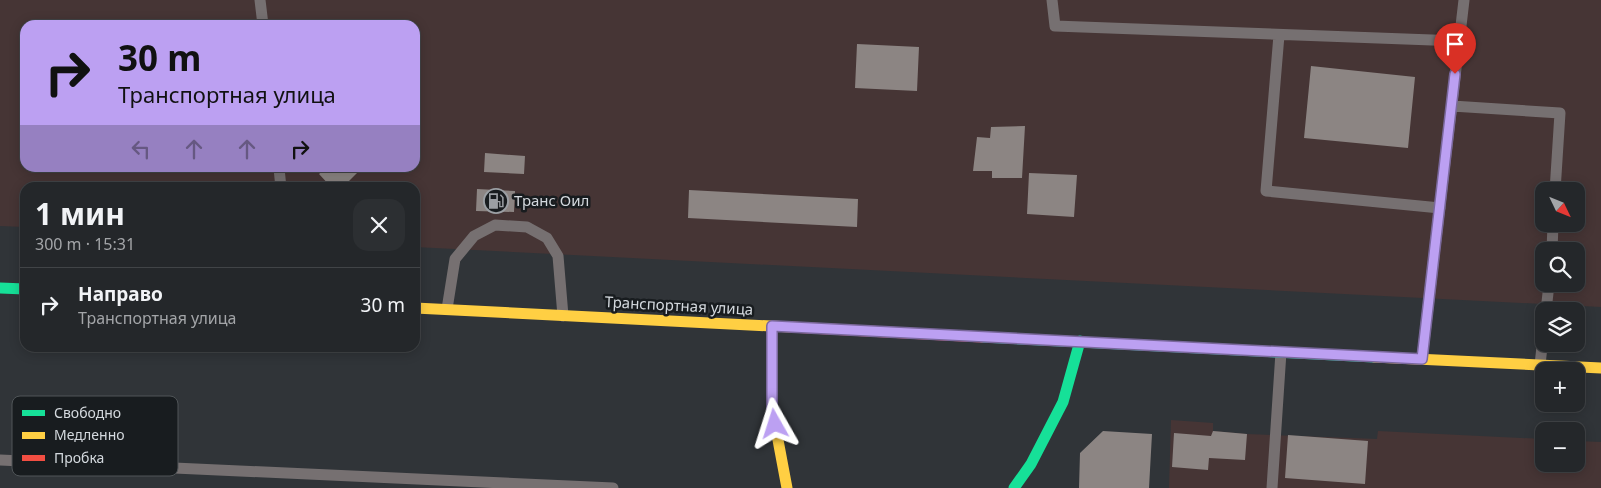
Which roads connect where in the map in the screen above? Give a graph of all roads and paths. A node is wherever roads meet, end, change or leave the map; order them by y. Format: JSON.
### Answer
{"nodes":[{"id":1,"x":260,"y":0,"type":"edge"},
{"id":2,"x":1052,"y":0,"type":"edge"},
{"id":3,"x":1464,"y":0,"type":"edge"},
{"id":4,"x":262,"y":20,"type":"edge"},
{"id":5,"x":1279,"y":34,"type":"junction"},
{"id":6,"x":1459,"y":42,"type":"junction"},
{"id":7,"x":1452,"y":106,"type":"junction"},
{"id":8,"x":1556,"y":182,"type":"edge"},
{"id":9,"x":1440,"y":208,"type":"junction"},
{"id":10,"x":0,"y":288,"type":"edge"},
{"id":11,"x":20,"y":289,"type":"edge"},
{"id":12,"x":420,"y":308,"type":"edge"},
{"id":13,"x":447,"y":310,"type":"junction"},
{"id":14,"x":563,"y":316,"type":"junction"},
{"id":15,"x":772,"y":326,"type":"junction"},
{"id":16,"x":1080,"y":341,"type":"junction"},
{"id":17,"x":1281,"y":352,"type":"junction"},
{"id":18,"x":1422,"y":359,"type":"junction"},
{"id":19,"x":1535,"y":365,"type":"edge"},
{"id":20,"x":1585,"y":367,"type":"edge"},
{"id":21,"x":1601,"y":368,"type":"edge"},
{"id":22,"x":178,"y":469,"type":"edge"},
{"id":23,"x":543,"y":486,"type":"edge"},
{"id":24,"x":613,"y":488,"type":"edge"},
{"id":25,"x":787,"y":488,"type":"edge"},
{"id":26,"x":1014,"y":488,"type":"edge"},
{"id":27,"x":1272,"y":488,"type":"edge"}],
"edges":[{"from":1,"to":4,"type":"lane"},
{"from":2,"to":5,"type":"lane"},
{"from":3,"to":6,"type":"lane"},
{"from":5,"to":6,"type":"lane"},
{"from":5,"to":9,"type":"lane"},
{"from":6,"to":7,"type":"lane"},
{"from":7,"to":8,"type":"lane"},
{"from":7,"to":9,"type":"lane"},
{"from":9,"to":18,"type":"lane"},
{"from":10,"to":11,"type":"main road"},
{"from":12,"to":13,"type":"main road","name":"Транспортная улица"},
{"from":13,"to":14,"type":"main road","name":"Транспортная улица"},
{"from":13,"to":14,"type":"lane"},
{"from":14,"to":15,"type":"main road","name":"Транспортная улица"},
{"from":15,"to":16,"type":"main road","name":"Транспортная улица"},
{"from":15,"to":25,"type":"main road"},
{"from":16,"to":17,"type":"main road","name":"Транспортная улица"},
{"from":16,"to":26,"type":"main road"},
{"from":17,"to":18,"type":"main road","name":"Транспортная улица"},
{"from":17,"to":27,"type":"lane"},
{"from":18,"to":19,"type":"main road","name":"Транспортная улица"},
{"from":20,"to":21,"type":"main road","name":"Транспортная улица"},
{"from":22,"to":23,"type":"lane"},
{"from":23,"to":24,"type":"lane"}]}
